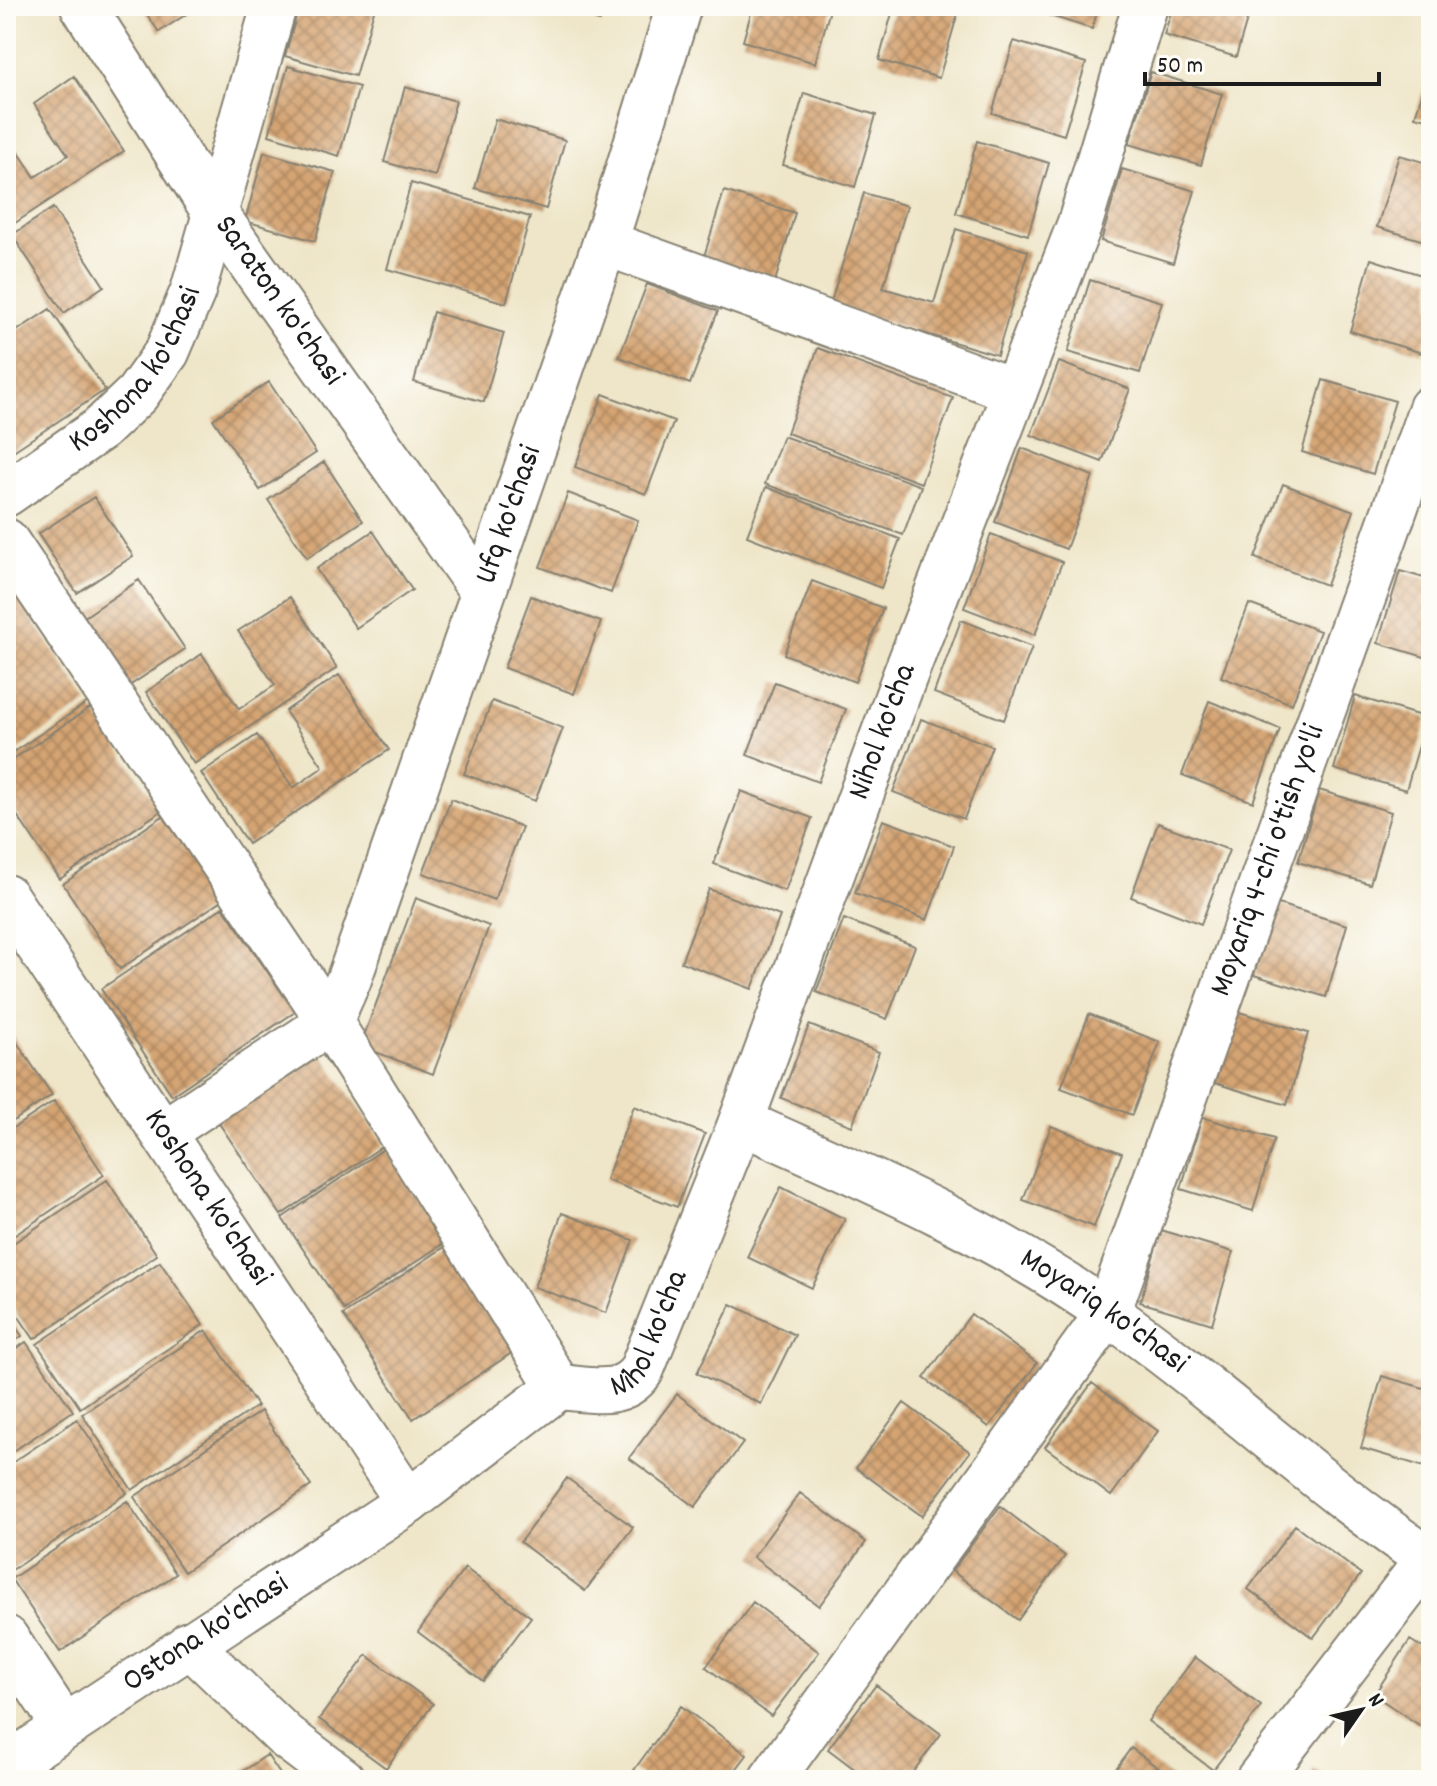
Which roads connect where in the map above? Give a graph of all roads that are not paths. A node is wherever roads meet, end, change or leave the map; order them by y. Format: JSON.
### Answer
{"nodes":[{"id":1,"x":83,"y":6,"type":"edge"},
{"id":2,"x":274,"y":6,"type":"edge"},
{"id":3,"x":679,"y":6,"type":"edge"},
{"id":4,"x":1145,"y":6,"type":"edge"},
{"id":5,"x":213,"y":210,"type":"junction"},
{"id":6,"x":605,"y":243,"type":"junction"},
{"id":7,"x":1015,"y":391,"type":"junction"},
{"id":8,"x":1431,"y":408,"type":"edge"},
{"id":9,"x":6,"y":494,"type":"edge"},
{"id":10,"x":6,"y":541,"type":"edge"},
{"id":11,"x":482,"y":591,"type":"junction"},
{"id":12,"x":6,"y":897,"type":"edge"},
{"id":13,"x":330,"y":1022,"type":"junction"},
{"id":14,"x":741,"y":1122,"type":"junction"},
{"id":15,"x":165,"y":1131,"type":"junction"},
{"id":16,"x":1108,"y":1313,"type":"junction"},
{"id":17,"x":559,"y":1387,"type":"junction"},
{"id":18,"x":408,"y":1502,"type":"junction"},
{"id":19,"x":1430,"y":1559,"type":"edge"},
{"id":20,"x":6,"y":1638,"type":"edge"},
{"id":21,"x":189,"y":1644,"type":"junction"},
{"id":22,"x":64,"y":1726,"type":"junction"},
{"id":23,"x":6,"y":1766,"type":"edge"},
{"id":24,"x":343,"y":1780,"type":"edge"},
{"id":25,"x":771,"y":1780,"type":"edge"},
{"id":26,"x":1258,"y":1780,"type":"edge"}],
"edges":[{"from":1,"to":5,"type":"street","name":"Saraton ko'chasi"},
{"from":2,"to":5,"type":"street","name":"Koshona ko'chasi"},
{"from":3,"to":6,"type":"street","name":"Ufq ko'chasi"},
{"from":4,"to":7,"type":"street","name":"Nihol ko'cha"},
{"from":5,"to":9,"type":"street","name":"Koshona ko'chasi"},
{"from":5,"to":11,"type":"street","name":"Saraton ko'chasi"},
{"from":6,"to":7,"type":"street"},
{"from":6,"to":11,"type":"street","name":"Ufq ko'chasi"},
{"from":7,"to":14,"type":"street","name":"Nihol ko'cha"},
{"from":8,"to":16,"type":"street","name":"Moyariq 4-chi o'tish yo'li"},
{"from":10,"to":13,"type":"street"},
{"from":11,"to":13,"type":"street","name":"Ufq ko'chasi"},
{"from":12,"to":15,"type":"street","name":"Koshona ko'chasi"},
{"from":13,"to":15,"type":"street"},
{"from":13,"to":17,"type":"street"},
{"from":14,"to":16,"type":"street","name":"Moyariq ko'chasi"},
{"from":14,"to":17,"type":"street","name":"Nihol ko'cha"},
{"from":15,"to":18,"type":"street","name":"Koshona ko'chasi"},
{"from":16,"to":19,"type":"street","name":"Moyariq ko'chasi"},
{"from":16,"to":25,"type":"street","name":"Moyariq 4-chi o'tish yo'li"},
{"from":17,"to":18,"type":"street","name":"Ostona ko'chasi"},
{"from":18,"to":21,"type":"street","name":"Ostona ko'chasi"},
{"from":19,"to":26,"type":"street"},
{"from":20,"to":22,"type":"street"},
{"from":21,"to":22,"type":"street","name":"Ostona ko'chasi"},
{"from":21,"to":24,"type":"street"},
{"from":22,"to":23,"type":"street","name":"Ostona ko'chasi"}]}
